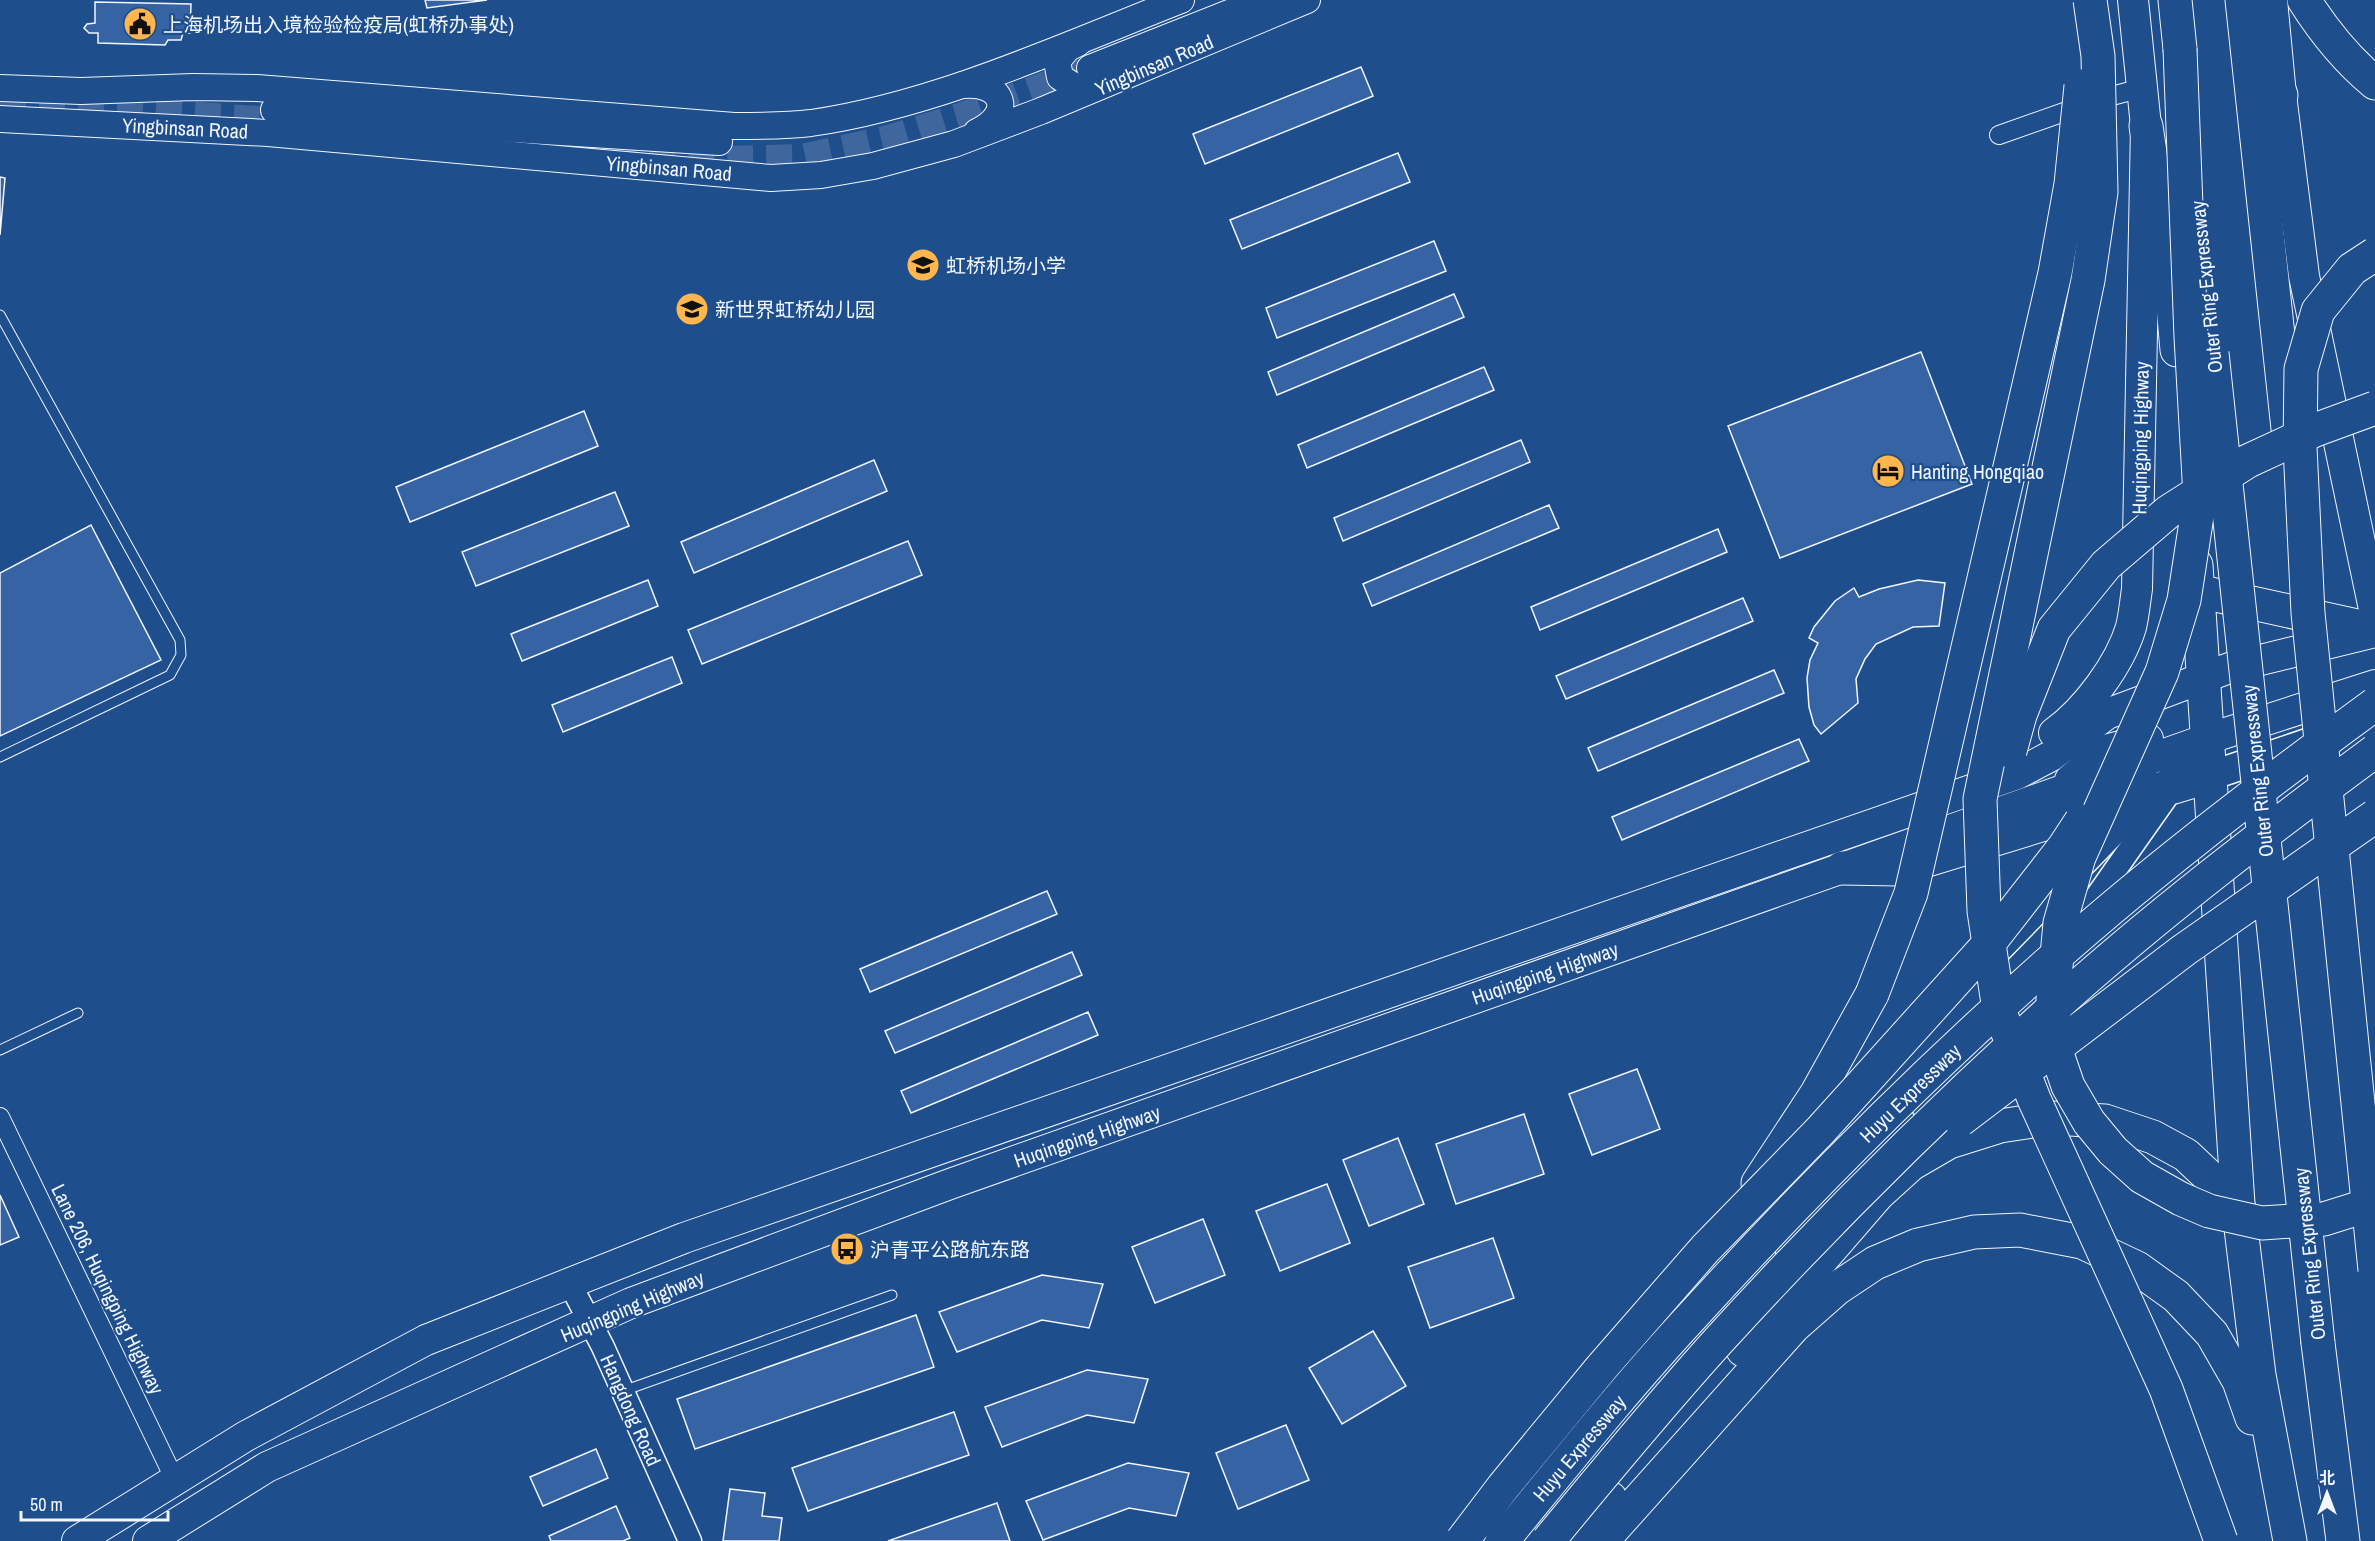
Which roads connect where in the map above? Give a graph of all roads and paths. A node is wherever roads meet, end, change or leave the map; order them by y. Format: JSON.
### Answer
{"nodes":[{"id":1,"x":1181,"y":0,"type":"edge"},
{"id":2,"x":1262,"y":0,"type":"edge"},
{"id":3,"x":1308,"y":0,"type":"edge"},
{"id":4,"x":2081,"y":0,"type":"edge"},
{"id":5,"x":2090,"y":0,"type":"edge"},
{"id":6,"x":2133,"y":0,"type":"edge"},
{"id":7,"x":2175,"y":0,"type":"edge"},
{"id":8,"x":2244,"y":0,"type":"edge"},
{"id":9,"x":2272,"y":0,"type":"edge"},
{"id":10,"x":2304,"y":0,"type":"edge"},
{"id":11,"x":2316,"y":0,"type":"edge"},
{"id":12,"x":1102,"y":31,"type":"junction"},
{"id":13,"x":2180,"y":50,"type":"junction"},
{"id":14,"x":2375,"y":58,"type":"edge"},
{"id":15,"x":1097,"y":77,"type":"junction"},
{"id":16,"x":2375,"y":83,"type":"edge"},
{"id":17,"x":964,"y":85,"type":"junction"},
{"id":18,"x":0,"y":88,"type":"edge"},
{"id":19,"x":2142,"y":88,"type":"junction"},
{"id":20,"x":2281,"y":95,"type":"junction"},
{"id":21,"x":274,"y":110,"type":"tunnel mouth"},
{"id":22,"x":0,"y":119,"type":"edge"},
{"id":23,"x":2146,"y":126,"type":"junction"},
{"id":24,"x":1999,"y":135,"type":"dead end"},
{"id":25,"x":954,"y":144,"type":"junction"},
{"id":26,"x":2375,"y":254,"type":"edge"},
{"id":27,"x":0,"y":315,"type":"edge"},
{"id":28,"x":2375,"y":408,"type":"edge"},
{"id":29,"x":2198,"y":591,"type":"junction"},
{"id":30,"x":2308,"y":613,"type":"junction"},
{"id":31,"x":2375,"y":614,"type":"edge"},
{"id":32,"x":2375,"y":631,"type":"edge"},
{"id":33,"x":2203,"y":678,"type":"junction"},
{"id":34,"x":2375,"y":685,"type":"edge"},
{"id":35,"x":2375,"y":699,"type":"edge"},
{"id":36,"x":2375,"y":704,"type":"edge"},
{"id":37,"x":2375,"y":721,"type":"edge"},
{"id":38,"x":2207,"y":739,"type":"junction"},
{"id":39,"x":2375,"y":751,"type":"edge"},
{"id":40,"x":2127,"y":752,"type":"junction"},
{"id":41,"x":0,"y":757,"type":"edge"},
{"id":42,"x":2210,"y":776,"type":"junction"},
{"id":43,"x":2270,"y":781,"type":"junction"},
{"id":44,"x":2166,"y":788,"type":"junction"},
{"id":45,"x":1956,"y":795,"type":"junction"},
{"id":46,"x":2375,"y":816,"type":"edge"},
{"id":47,"x":2375,"y":835,"type":"edge"},
{"id":48,"x":1842,"y":868,"type":"junction"},
{"id":49,"x":1984,"y":911,"type":"junction"},
{"id":50,"x":2184,"y":950,"type":"junction"},
{"id":51,"x":78,"y":1013,"type":"dead end"},
{"id":52,"x":0,"y":1050,"type":"edge"},
{"id":53,"x":0,"y":1118,"type":"edge"},
{"id":54,"x":2375,"y":1203,"type":"edge"},
{"id":55,"x":2238,"y":1204,"type":"junction"},
{"id":56,"x":1838,"y":1214,"type":"junction"},
{"id":57,"x":1705,"y":1249,"type":"junction"},
{"id":58,"x":2375,"y":1270,"type":"edge"},
{"id":59,"x":569,"y":1282,"type":"junction"},
{"id":60,"x":892,"y":1295,"type":"dead end"},
{"id":61,"x":590,"y":1322,"type":"junction"},
{"id":62,"x":623,"y":1391,"type":"junction"},
{"id":63,"x":175,"y":1480,"type":"junction"},
{"id":64,"x":77,"y":1541,"type":"edge"},
{"id":65,"x":148,"y":1541,"type":"edge"},
{"id":66,"x":690,"y":1541,"type":"edge"},
{"id":67,"x":1460,"y":1541,"type":"edge"},
{"id":68,"x":1502,"y":1541,"type":"edge"},
{"id":69,"x":1536,"y":1541,"type":"edge"},
{"id":70,"x":1548,"y":1541,"type":"edge"},
{"id":71,"x":1571,"y":1541,"type":"edge"},
{"id":72,"x":1602,"y":1541,"type":"edge"},
{"id":73,"x":2221,"y":1541,"type":"edge"},
{"id":74,"x":2288,"y":1541,"type":"edge"},
{"id":75,"x":2343,"y":1541,"type":"edge"}],
"edges":[{"from":1,"to":12,"type":"main road","name":"Yingbinsan Road"},
{"from":2,"to":15,"type":"main road"},
{"from":3,"to":15,"type":"main road","name":"Yingbinsan Road"},
{"from":4,"to":57,"type":"highway","bridge":true},
{"from":5,"to":49,"type":"highway","bridge":true},
{"from":6,"to":19,"type":"highway","name":"Huqingping Highway"},
{"from":7,"to":13,"type":"highway","name":"Outer Ring Expressway"},
{"from":8,"to":20,"type":"highway"},
{"from":8,"to":30,"type":"highway","bridge":true},
{"from":9,"to":20,"type":"highway"},
{"from":10,"to":16,"type":"highway"},
{"from":11,"to":14,"type":"highway"},
{"from":12,"to":15,"type":"main road"},
{"from":12,"to":17,"type":"main road","name":"Yingbinsan Road"},
{"from":13,"to":40,"type":"highway","bridge":true},
{"from":13,"to":75,"type":"highway","name":"Outer Ring Expressway","bridge":true},
{"from":15,"to":25,"type":"main road","name":"Yingbinsan Road"},
{"from":17,"to":18,"type":"main road","name":"Yingbinsan Road"},
{"from":17,"to":21,"type":"main road"},
{"from":17,"to":25,"type":"main road"},
{"from":19,"to":23,"type":"highway","name":"Huqingping Highway"},
{"from":19,"to":24,"type":"street"},
{"from":20,"to":31,"type":"highway"},
{"from":22,"to":25,"type":"main road","name":"Yingbinsan Road"},
{"from":23,"to":29,"type":"highway"},
{"from":23,"to":45,"type":"highway","name":"Huqingping Highway"},
{"from":26,"to":30,"type":"highway","bridge":true},
{"from":27,"to":41,"type":"lane"},
{"from":28,"to":49,"type":"highway","bridge":true},
{"from":29,"to":32,"type":"highway"},
{"from":29,"to":33,"type":"highway"},
{"from":30,"to":58,"type":"highway","bridge":true},
{"from":32,"to":33,"type":"highway","name":"Huqingping Highway"},
{"from":33,"to":38,"type":"highway"},
{"from":33,"to":45,"type":"highway","name":"Huqingping Highway"},
{"from":34,"to":38,"type":"highway","name":"Huqingping Highway"},
{"from":35,"to":43,"type":"highway","bridge":true},
{"from":36,"to":43,"type":"highway","name":"Huyu Expressway","bridge":true},
{"from":37,"to":42,"type":"main road"},
{"from":38,"to":42,"type":"highway"},
{"from":38,"to":44,"type":"street"},
{"from":38,"to":48,"type":"highway","name":"Huqingping Highway"},
{"from":39,"to":56,"type":"highway","name":"Huyu Expressway","bridge":true},
{"from":40,"to":54,"type":"highway","bridge":true},
{"from":40,"to":57,"type":"highway","bridge":true},
{"from":42,"to":44,"type":"highway"},
{"from":42,"to":55,"type":"highway"},
{"from":43,"to":68,"type":"highway","name":"Huyu Expressway","bridge":true},
{"from":44,"to":48,"type":"highway"},
{"from":44,"to":67,"type":"street"},
{"from":44,"to":69,"type":"street"},
{"from":45,"to":59,"type":"highway","name":"Huqingping Highway"},
{"from":46,"to":50,"type":"highway","bridge":true},
{"from":47,"to":50,"type":"highway","bridge":true},
{"from":48,"to":61,"type":"highway","name":"Huqingping Highway"},
{"from":49,"to":73,"type":"highway","bridge":true},
{"from":50,"to":56,"type":"highway","bridge":true},
{"from":51,"to":52,"type":"lane"},
{"from":53,"to":63,"type":"street","name":"Lane 206, Huqingping Highway"},
{"from":55,"to":71,"type":"highway"},
{"from":55,"to":74,"type":"highway"},
{"from":56,"to":70,"type":"highway","name":"Huyu Expressway","bridge":true},
{"from":57,"to":67,"type":"highway","bridge":true},
{"from":59,"to":61,"type":"street","name":"Hangdong Road"},
{"from":59,"to":63,"type":"highway","name":"Huqingping Highway"},
{"from":60,"to":62,"type":"lane"},
{"from":61,"to":62,"type":"street","name":"Hangdong Road"},
{"from":61,"to":65,"type":"highway","name":"Huqingping Highway"},
{"from":62,"to":66,"type":"street","name":"Hangdong Road"},
{"from":63,"to":64,"type":"highway","name":"Huqingping Highway"},
{"from":72,"to":74,"type":"highway"}]}
